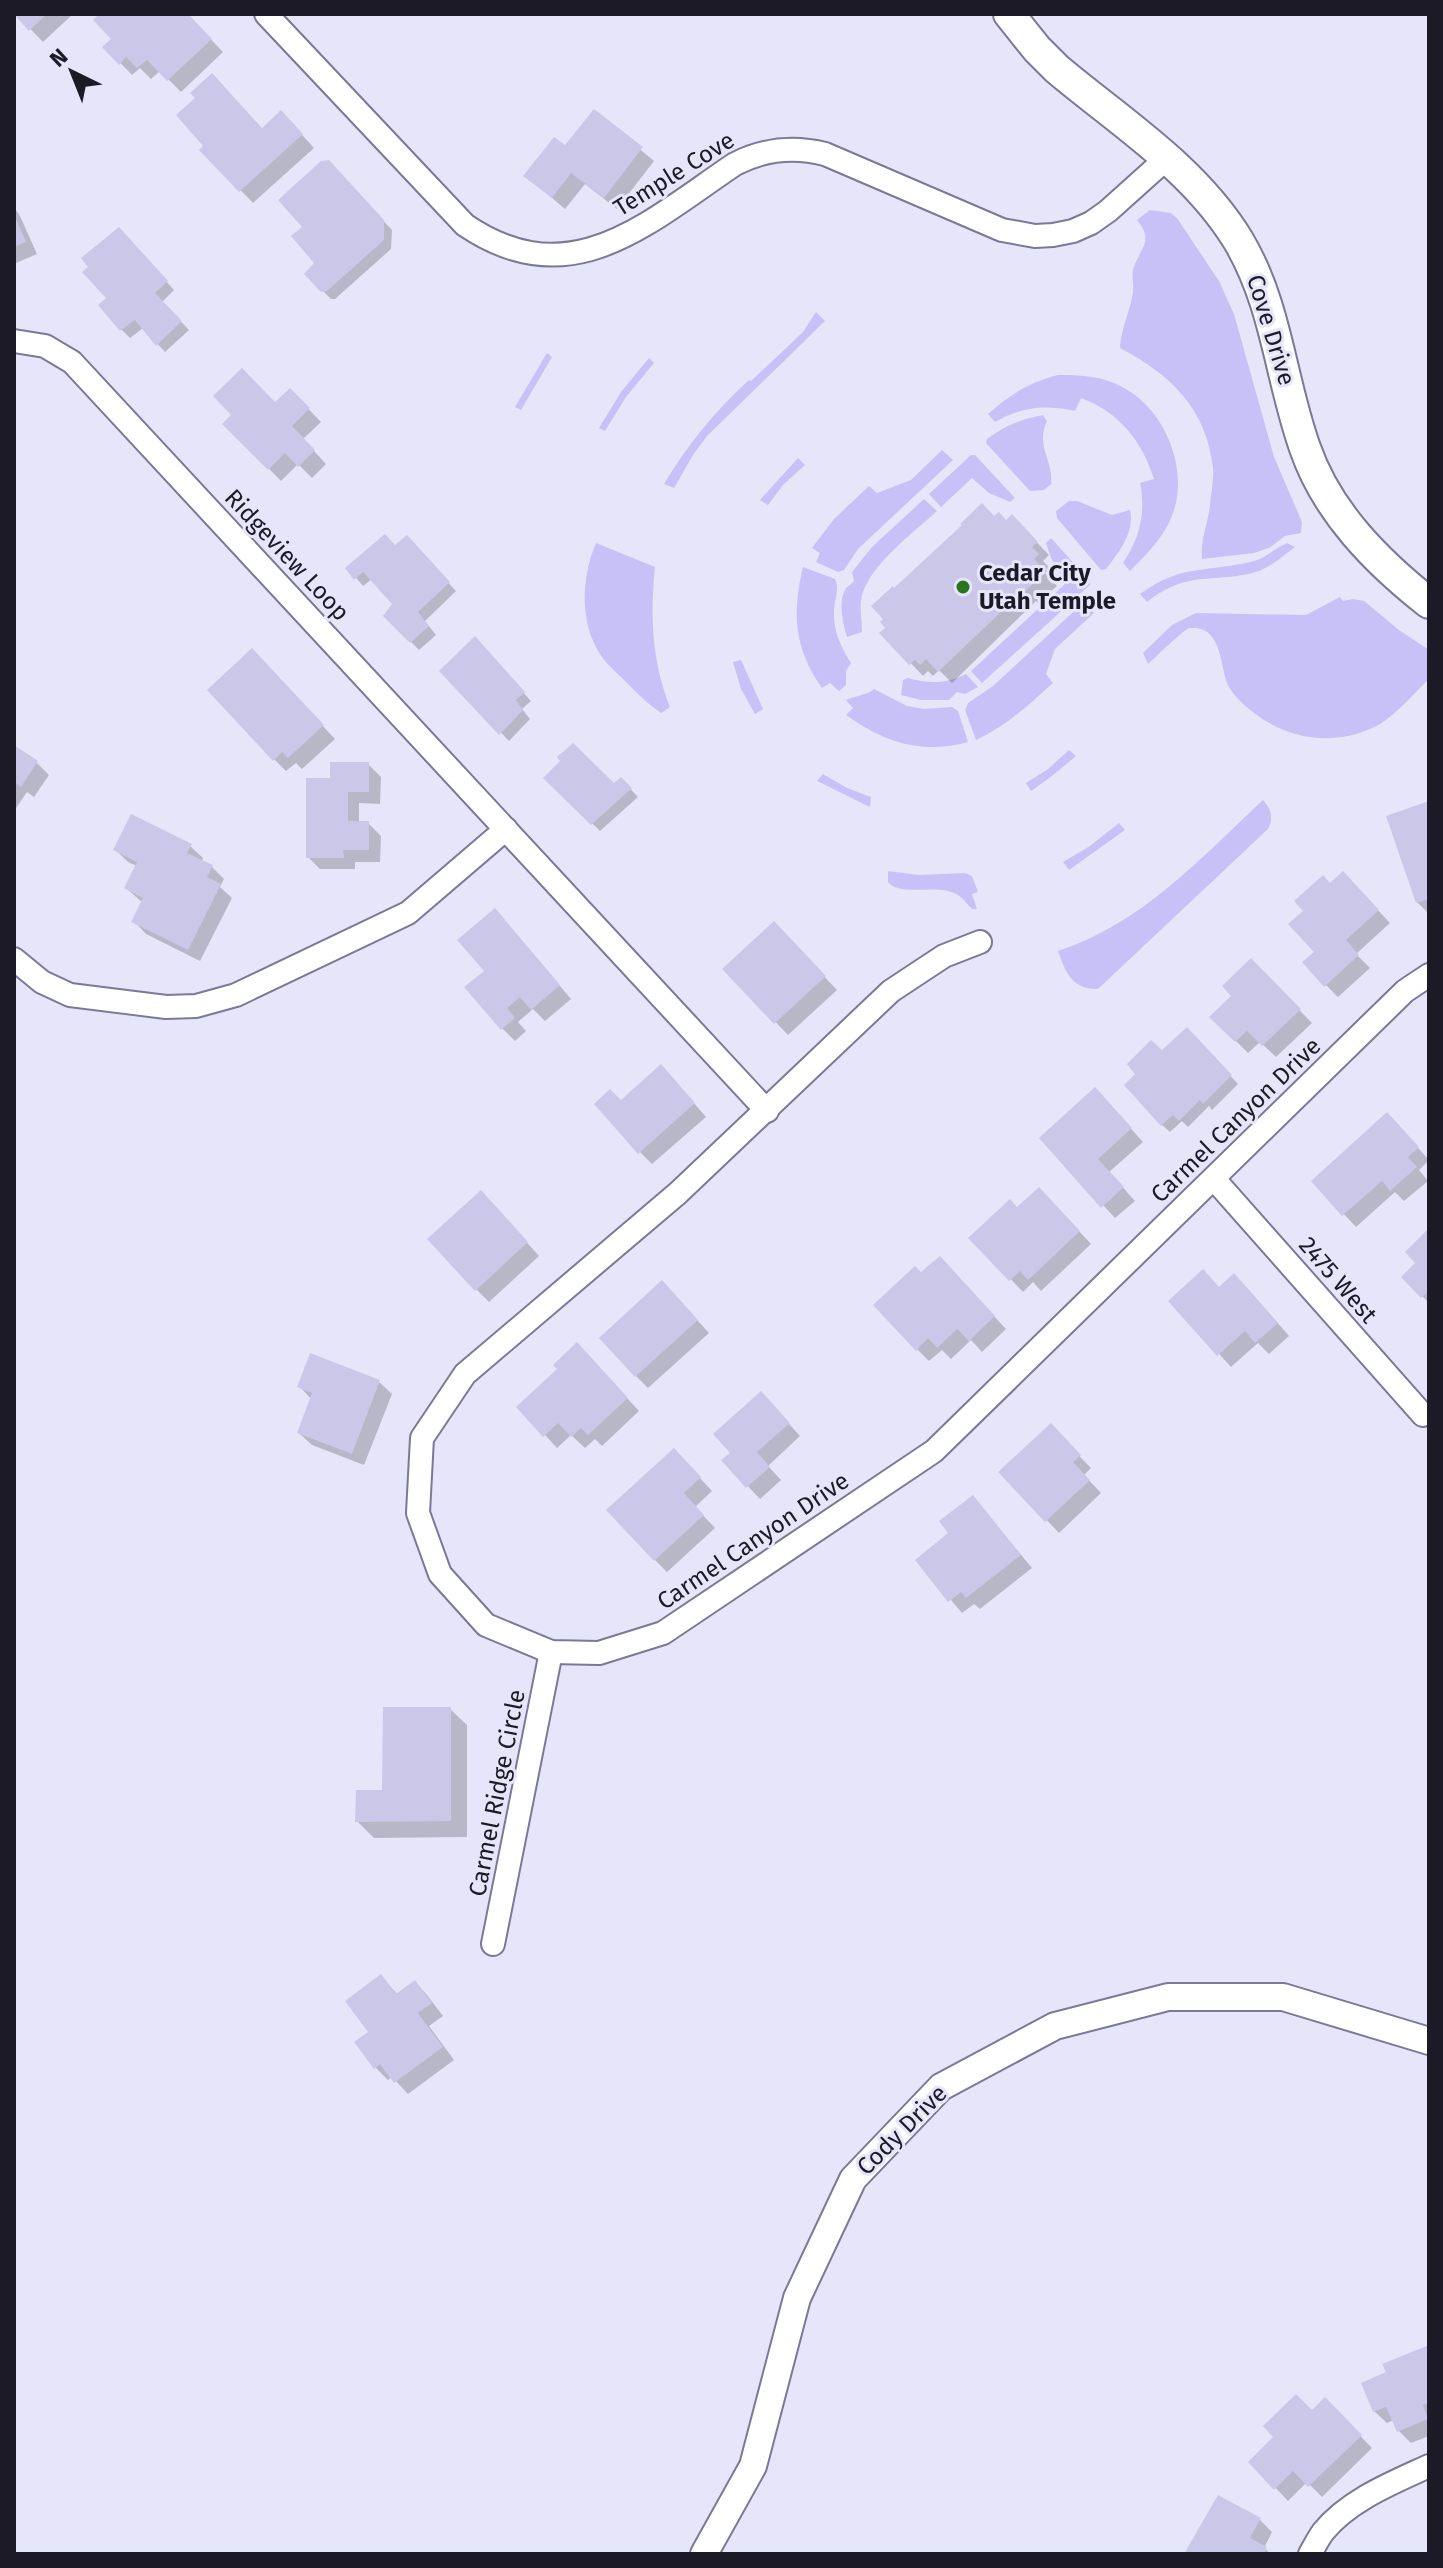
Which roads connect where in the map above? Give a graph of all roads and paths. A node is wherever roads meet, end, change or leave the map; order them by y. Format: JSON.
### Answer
{"nodes":[{"id":1,"x":266,"y":14,"type":"edge"},
{"id":2,"x":1009,"y":14,"type":"edge"},
{"id":3,"x":1167,"y":158,"type":"junction"},
{"id":4,"x":14,"y":341,"type":"edge"},
{"id":5,"x":1429,"y":603,"type":"edge"},
{"id":6,"x":506,"y":829,"type":"junction"},
{"id":7,"x":980,"y":942,"type":"dead end"},
{"id":8,"x":14,"y":959,"type":"edge"},
{"id":9,"x":1429,"y":975,"type":"edge"},
{"id":10,"x":767,"y":1111,"type":"junction"},
{"id":11,"x":1214,"y":1179,"type":"junction"},
{"id":12,"x":1423,"y":1415,"type":"dead end"},
{"id":13,"x":551,"y":1652,"type":"junction"},
{"id":14,"x":493,"y":1944,"type":"dead end"},
{"id":15,"x":1429,"y":2041,"type":"edge"},
{"id":16,"x":1429,"y":2466,"type":"edge"},
{"id":17,"x":704,"y":2554,"type":"edge"},
{"id":18,"x":1310,"y":2554,"type":"edge"}],
"edges":[{"from":1,"to":3,"type":"street","name":"Temple Cove"},
{"from":2,"to":3,"type":"main road","name":"Cove Drive"},
{"from":3,"to":5,"type":"main road","name":"Cove Drive"},
{"from":4,"to":6,"type":"street","name":"Ridgeview Loop"},
{"from":6,"to":8,"type":"street"},
{"from":6,"to":10,"type":"street","name":"Ridgeview Loop"},
{"from":7,"to":10,"type":"street","name":"Carmel Canyon Drive"},
{"from":9,"to":11,"type":"street","name":"Carmel Canyon Drive"},
{"from":10,"to":13,"type":"street","name":"Carmel Canyon Drive"},
{"from":11,"to":12,"type":"street","name":"2475 West"},
{"from":11,"to":13,"type":"street","name":"Carmel Canyon Drive"},
{"from":13,"to":14,"type":"street","name":"Carmel Ridge Circle"},
{"from":15,"to":17,"type":"street","name":"Cody Drive"},
{"from":16,"to":18,"type":"street"}]}
